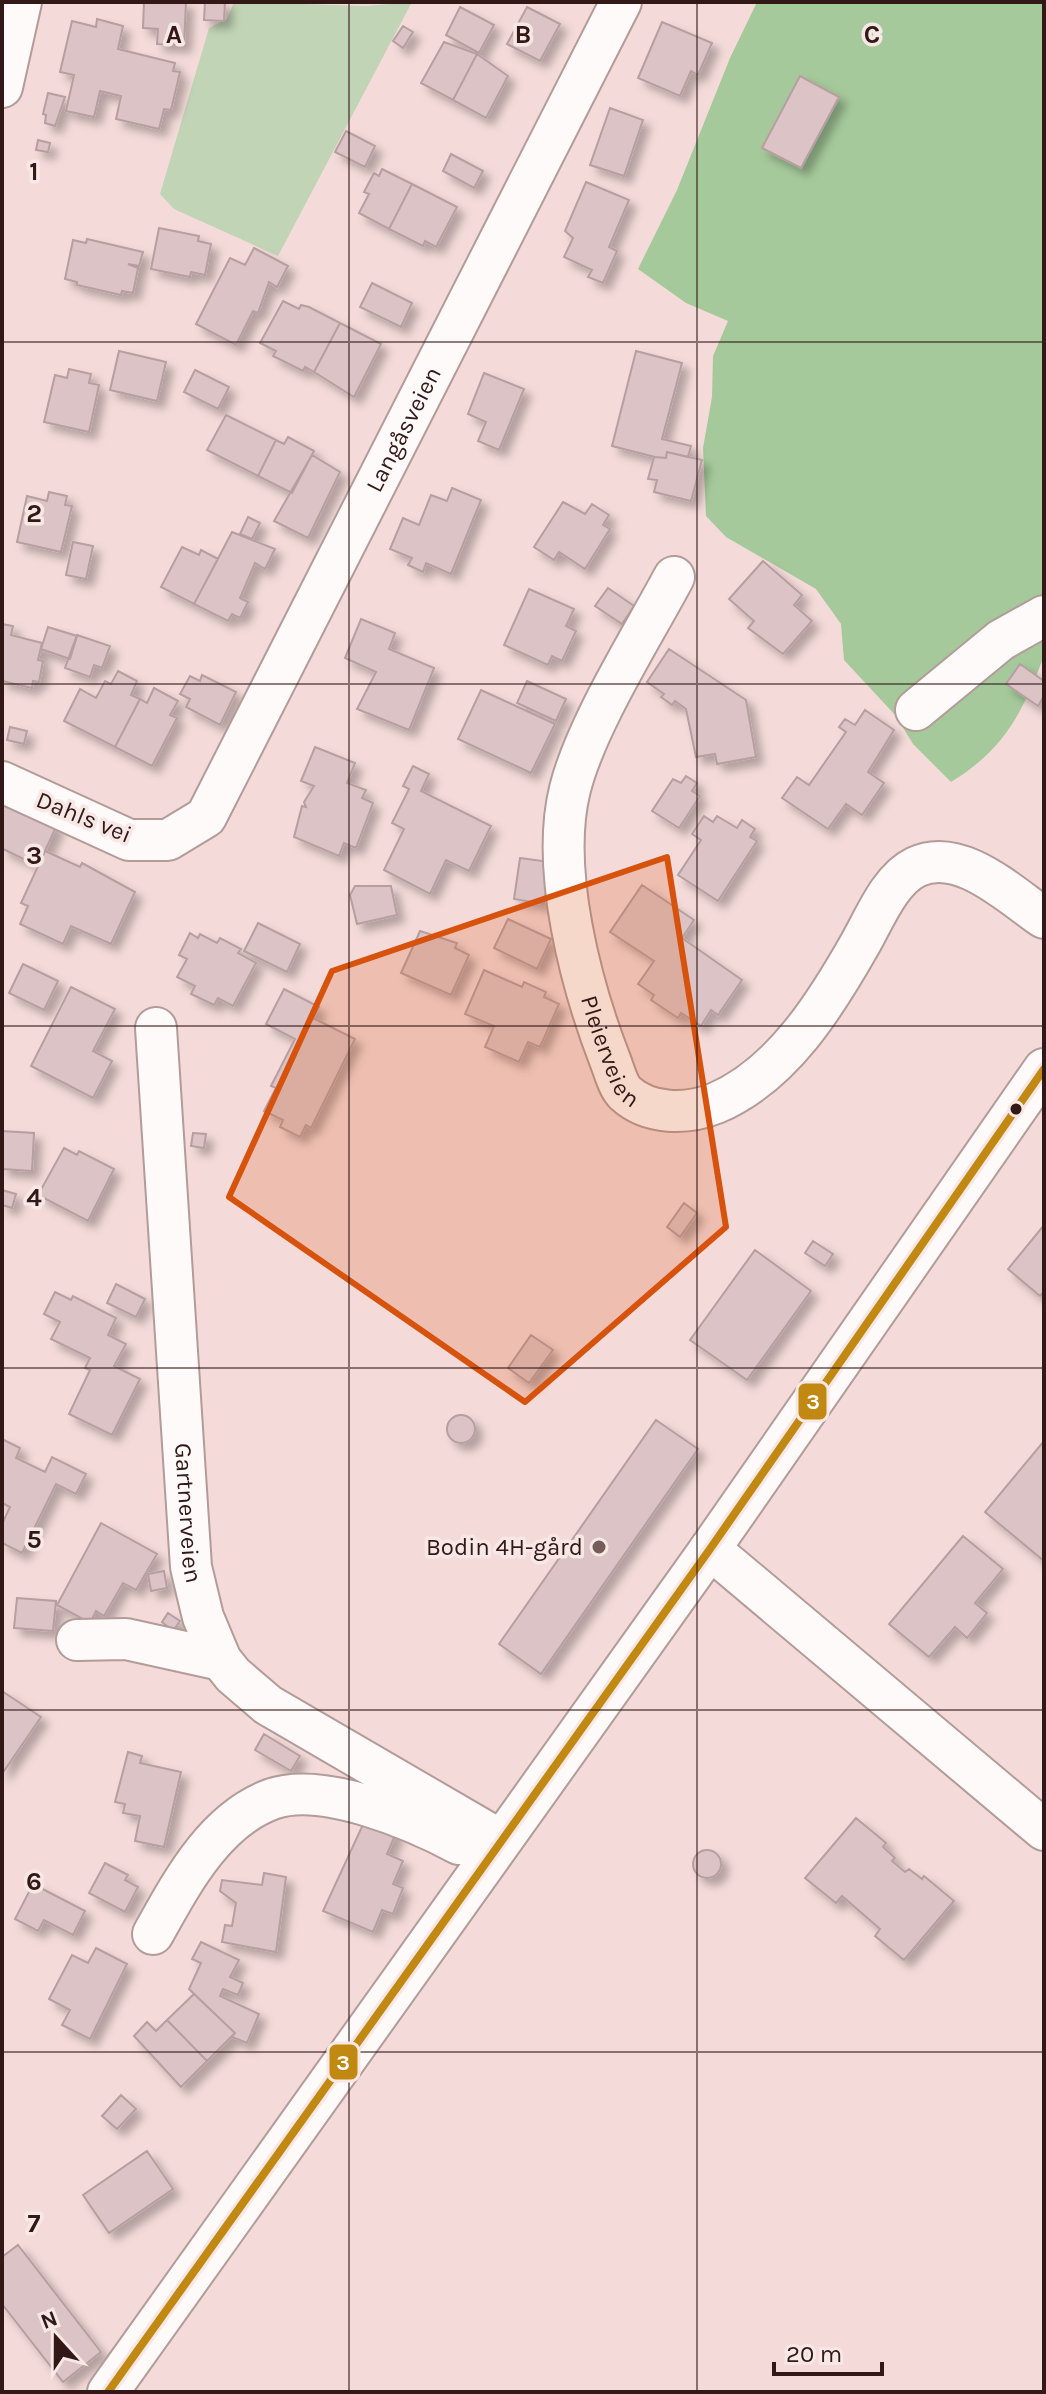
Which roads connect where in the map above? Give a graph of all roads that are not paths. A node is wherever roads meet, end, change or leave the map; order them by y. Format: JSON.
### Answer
{"nodes":[{"id":1,"x":21,"y":2,"type":"edge"},
{"id":2,"x":621,"y":2,"type":"edge"},
{"id":3,"x":2,"y":87,"type":"edge"},
{"id":4,"x":674,"y":577,"type":"dead end"},
{"id":5,"x":1044,"y":616,"type":"edge"},
{"id":6,"x":916,"y":710,"type":"dead end"},
{"id":7,"x":2,"y":782,"type":"edge"},
{"id":8,"x":168,"y":840,"type":"joint"},
{"id":9,"x":1044,"y":918,"type":"edge"},
{"id":10,"x":156,"y":1028,"type":"dead end"},
{"id":11,"x":1044,"y":1069,"type":"edge"},
{"id":12,"x":710,"y":1549,"type":"junction"},
{"id":13,"x":77,"y":1640,"type":"dead end"},
{"id":14,"x":221,"y":1660,"type":"junction"},
{"id":15,"x":1044,"y":1830,"type":"edge"},
{"id":16,"x":493,"y":1850,"type":"junction"},
{"id":17,"x":153,"y":1934,"type":"dead end"},
{"id":18,"x":108,"y":2392,"type":"edge"}],
"edges":[{"from":1,"to":3,"type":"street"},
{"from":2,"to":8,"type":"street","name":"Langåsveien"},
{"from":4,"to":9,"type":"street","name":"Pleierveien"},
{"from":5,"to":6,"type":"street"},
{"from":7,"to":8,"type":"street","name":"Dahls vei"},
{"from":10,"to":14,"type":"street","name":"Gartnerveien"},
{"from":11,"to":12,"type":"street"},
{"from":12,"to":15,"type":"street"},
{"from":12,"to":16,"type":"street"},
{"from":13,"to":14,"type":"street"},
{"from":14,"to":16,"type":"street","name":"Gartnerveien"},
{"from":16,"to":17,"type":"street"},
{"from":16,"to":18,"type":"street"}]}
